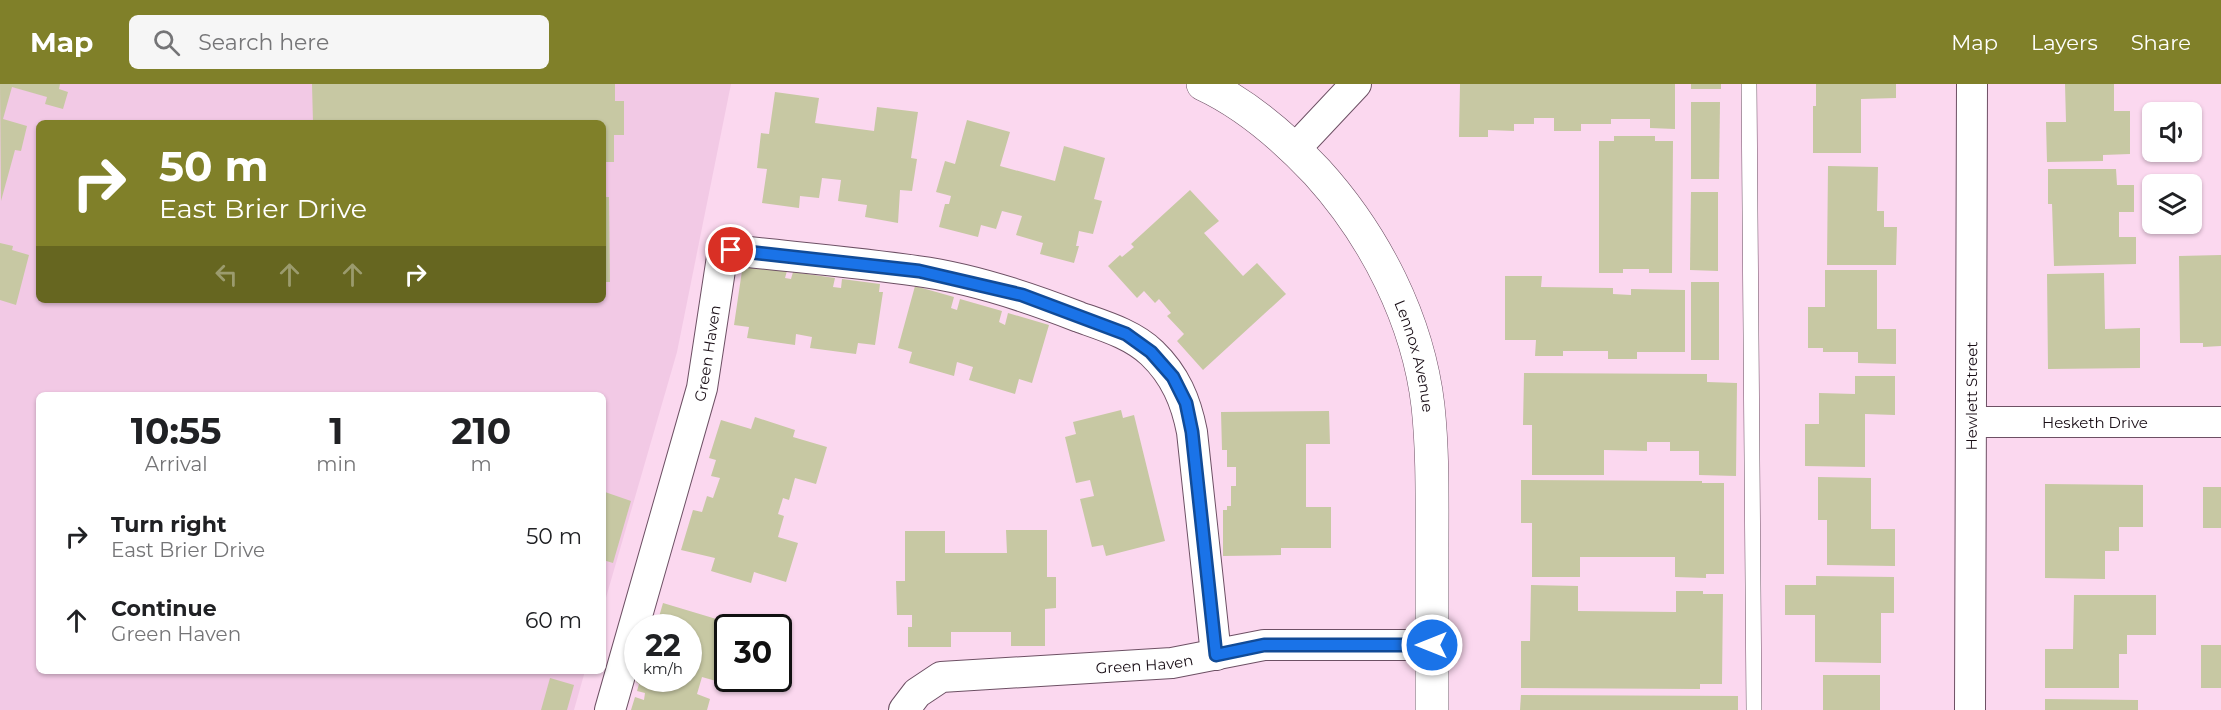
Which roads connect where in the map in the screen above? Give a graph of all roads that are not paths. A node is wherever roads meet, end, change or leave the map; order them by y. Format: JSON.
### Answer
{"nodes":[{"id":1,"x":1203,"y":84,"type":"edge"},
{"id":2,"x":1356,"y":84,"type":"edge"},
{"id":3,"x":1749,"y":84,"type":"edge"},
{"id":4,"x":1971,"y":84,"type":"edge"},
{"id":5,"x":1295,"y":149,"type":"junction"},
{"id":6,"x":1971,"y":422,"type":"junction"},
{"id":7,"x":2221,"y":422,"type":"edge"},
{"id":8,"x":1432,"y":645,"type":"junction"},
{"id":9,"x":1216,"y":655,"type":"junction"},
{"id":10,"x":610,"y":710,"type":"edge"},
{"id":11,"x":904,"y":710,"type":"edge"},
{"id":12,"x":1432,"y":710,"type":"edge"},
{"id":13,"x":1754,"y":710,"type":"edge"},
{"id":14,"x":1970,"y":710,"type":"edge"}],
"edges":[{"from":1,"to":5,"type":"street","name":"Lennox Avenue"},
{"from":2,"to":5,"type":"street"},
{"from":3,"to":13,"type":"lane"},
{"from":4,"to":6,"type":"street","name":"Hewlett Street"},
{"from":5,"to":8,"type":"street","name":"Lennox Avenue"},
{"from":6,"to":7,"type":"street","name":"Hesketh Drive"},
{"from":6,"to":14,"type":"street","name":"Hewlett Street"},
{"from":8,"to":9,"type":"street","name":"Green Haven"},
{"from":8,"to":12,"type":"street","name":"Lennox Avenue"},
{"from":9,"to":10,"type":"street","name":"Green Haven"},
{"from":9,"to":11,"type":"street","name":"Green Haven"}]}
